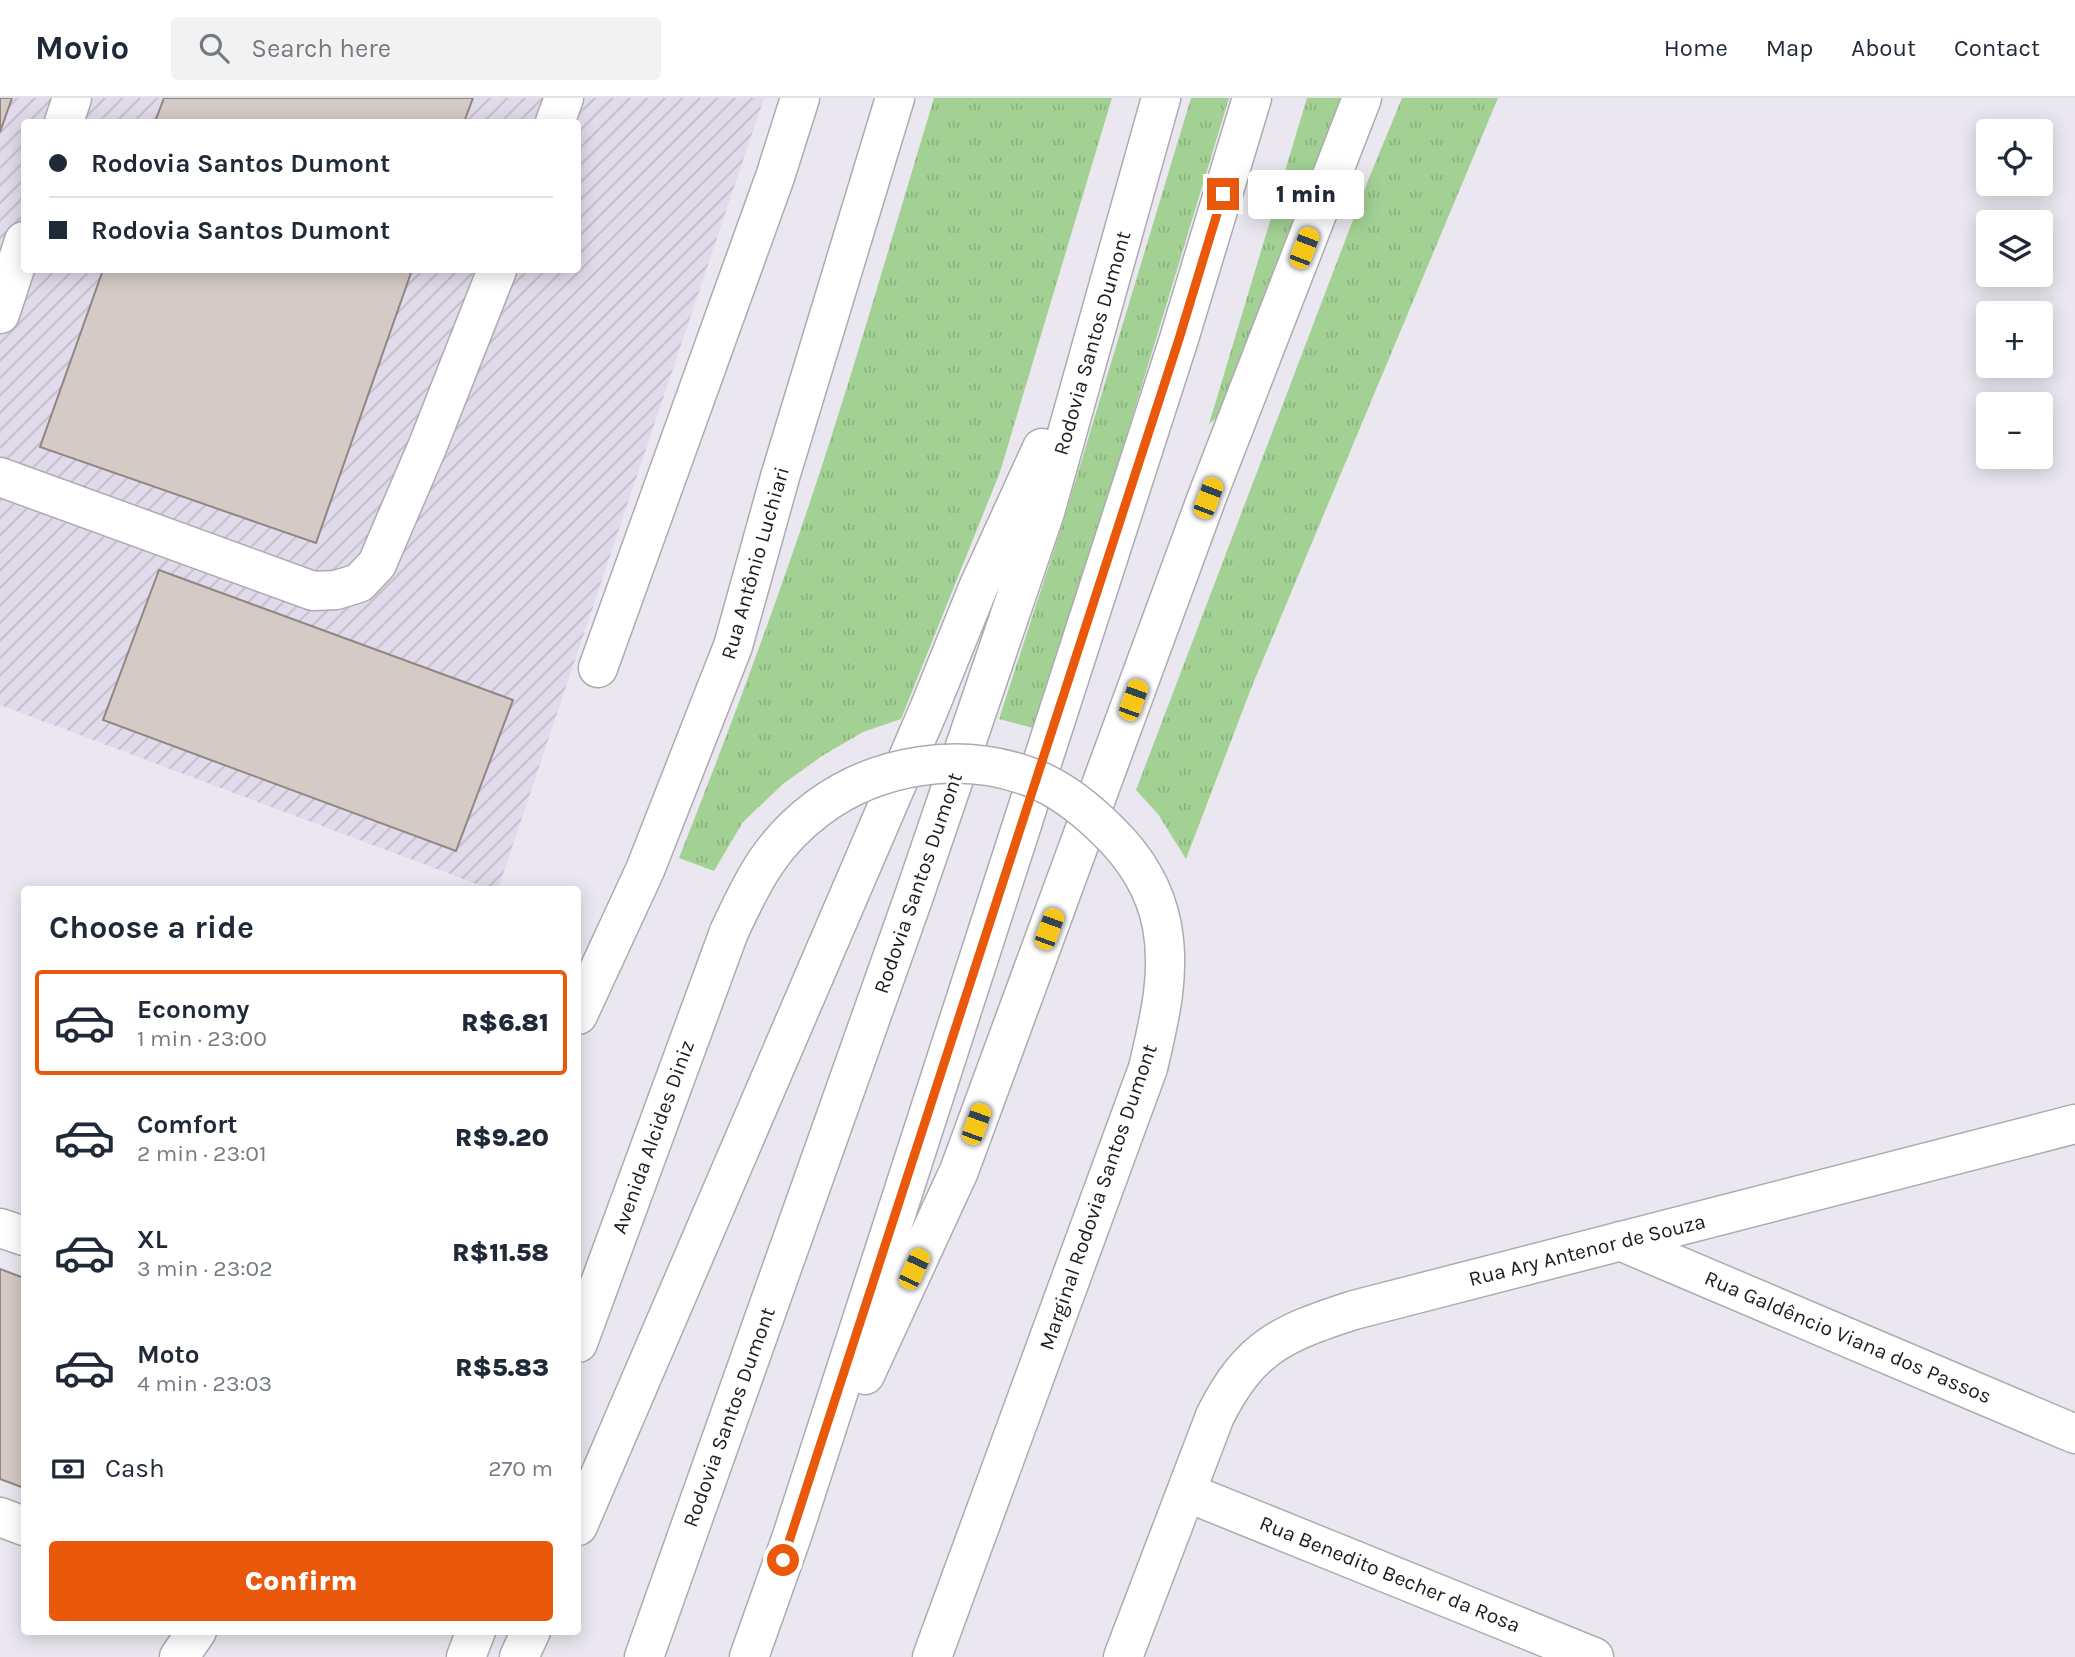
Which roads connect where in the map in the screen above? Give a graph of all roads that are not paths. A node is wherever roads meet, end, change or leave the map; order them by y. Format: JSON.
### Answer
{"nodes":[{"id":1,"x":72,"y":98,"type":"edge"},
{"id":2,"x":564,"y":98,"type":"edge"},
{"id":3,"x":800,"y":98,"type":"edge"},
{"id":4,"x":895,"y":98,"type":"edge"},
{"id":5,"x":1161,"y":98,"type":"edge"},
{"id":6,"x":1252,"y":98,"type":"edge"},
{"id":7,"x":1362,"y":98,"type":"edge"},
{"id":8,"x":65,"y":119,"type":"edge"},
{"id":9,"x":556,"y":119,"type":"edge"},
{"id":10,"x":21,"y":250,"type":"edge"},
{"id":11,"x":496,"y":273,"type":"edge"},
{"id":12,"x":1109,"y":281,"type":"junction"},
{"id":13,"x":0,"y":314,"type":"edge"},
{"id":14,"x":0,"y":477,"type":"edge"},
{"id":15,"x":598,"y":668,"type":"dead end"},
{"id":16,"x":729,"y":932,"type":"joint"},
{"id":17,"x":581,"y":1009,"type":"edge"},
{"id":18,"x":2075,"y":1125,"type":"edge"},
{"id":19,"x":0,"y":1228,"type":"edge"},
{"id":20,"x":21,"y":1235,"type":"edge"},
{"id":21,"x":1620,"y":1241,"type":"junction"},
{"id":22,"x":581,"y":1335,"type":"edge"},
{"id":23,"x":2075,"y":1434,"type":"edge"},
{"id":24,"x":1186,"y":1492,"type":"junction"},
{"id":25,"x":0,"y":1517,"type":"edge"},
{"id":26,"x":581,"y":1519,"type":"edge"},
{"id":27,"x":21,"y":1525,"type":"edge"},
{"id":28,"x":792,"y":1536,"type":"junction"},
{"id":29,"x":194,"y":1635,"type":"edge"},
{"id":30,"x":475,"y":1635,"type":"edge"},
{"id":31,"x":529,"y":1635,"type":"edge"},
{"id":32,"x":178,"y":1657,"type":"edge"},
{"id":33,"x":467,"y":1657,"type":"edge"},
{"id":34,"x":519,"y":1657,"type":"edge"},
{"id":35,"x":644,"y":1657,"type":"edge"},
{"id":36,"x":749,"y":1657,"type":"edge"},
{"id":37,"x":932,"y":1657,"type":"edge"},
{"id":38,"x":1123,"y":1657,"type":"edge"},
{"id":39,"x":1594,"y":1657,"type":"edge"}],
"edges":[{"from":1,"to":8,"type":"main road"},
{"from":2,"to":9,"type":"main road"},
{"from":3,"to":15,"type":"main road"},
{"from":4,"to":17,"type":"main road","name":"Rua Antônio Luchiari"},
{"from":5,"to":12,"type":"main road","name":"Rodovia Santos Dumont"},
{"from":6,"to":28,"type":"main road"},
{"from":7,"to":28,"type":"main road"},
{"from":10,"to":13,"type":"main road"},
{"from":11,"to":14,"type":"main road"},
{"from":12,"to":26,"type":"main road"},
{"from":12,"to":35,"type":"main road","name":"Rodovia Santos Dumont"},
{"from":16,"to":22,"type":"main road","name":"Avenida Alcides Diniz"},
{"from":16,"to":37,"type":"main road","name":"Marginal Rodovia Santos Dumont","bridge":true},
{"from":18,"to":21,"type":"main road","name":"Rua Ary Antenor de Souza"},
{"from":19,"to":20,"type":"main road"},
{"from":21,"to":23,"type":"main road","name":"Rua Galdêncio Viana dos Passos"},
{"from":21,"to":24,"type":"main road","name":"Rua Ary Antenor de Souza"},
{"from":24,"to":38,"type":"main road","name":"Rua Ary Antenor de Souza"},
{"from":24,"to":39,"type":"main road","name":"Rua Benedito Becher da Rosa"},
{"from":25,"to":27,"type":"main road"},
{"from":28,"to":36,"type":"main road"},
{"from":29,"to":32,"type":"main road"},
{"from":30,"to":33,"type":"main road"},
{"from":31,"to":34,"type":"main road"}]}
